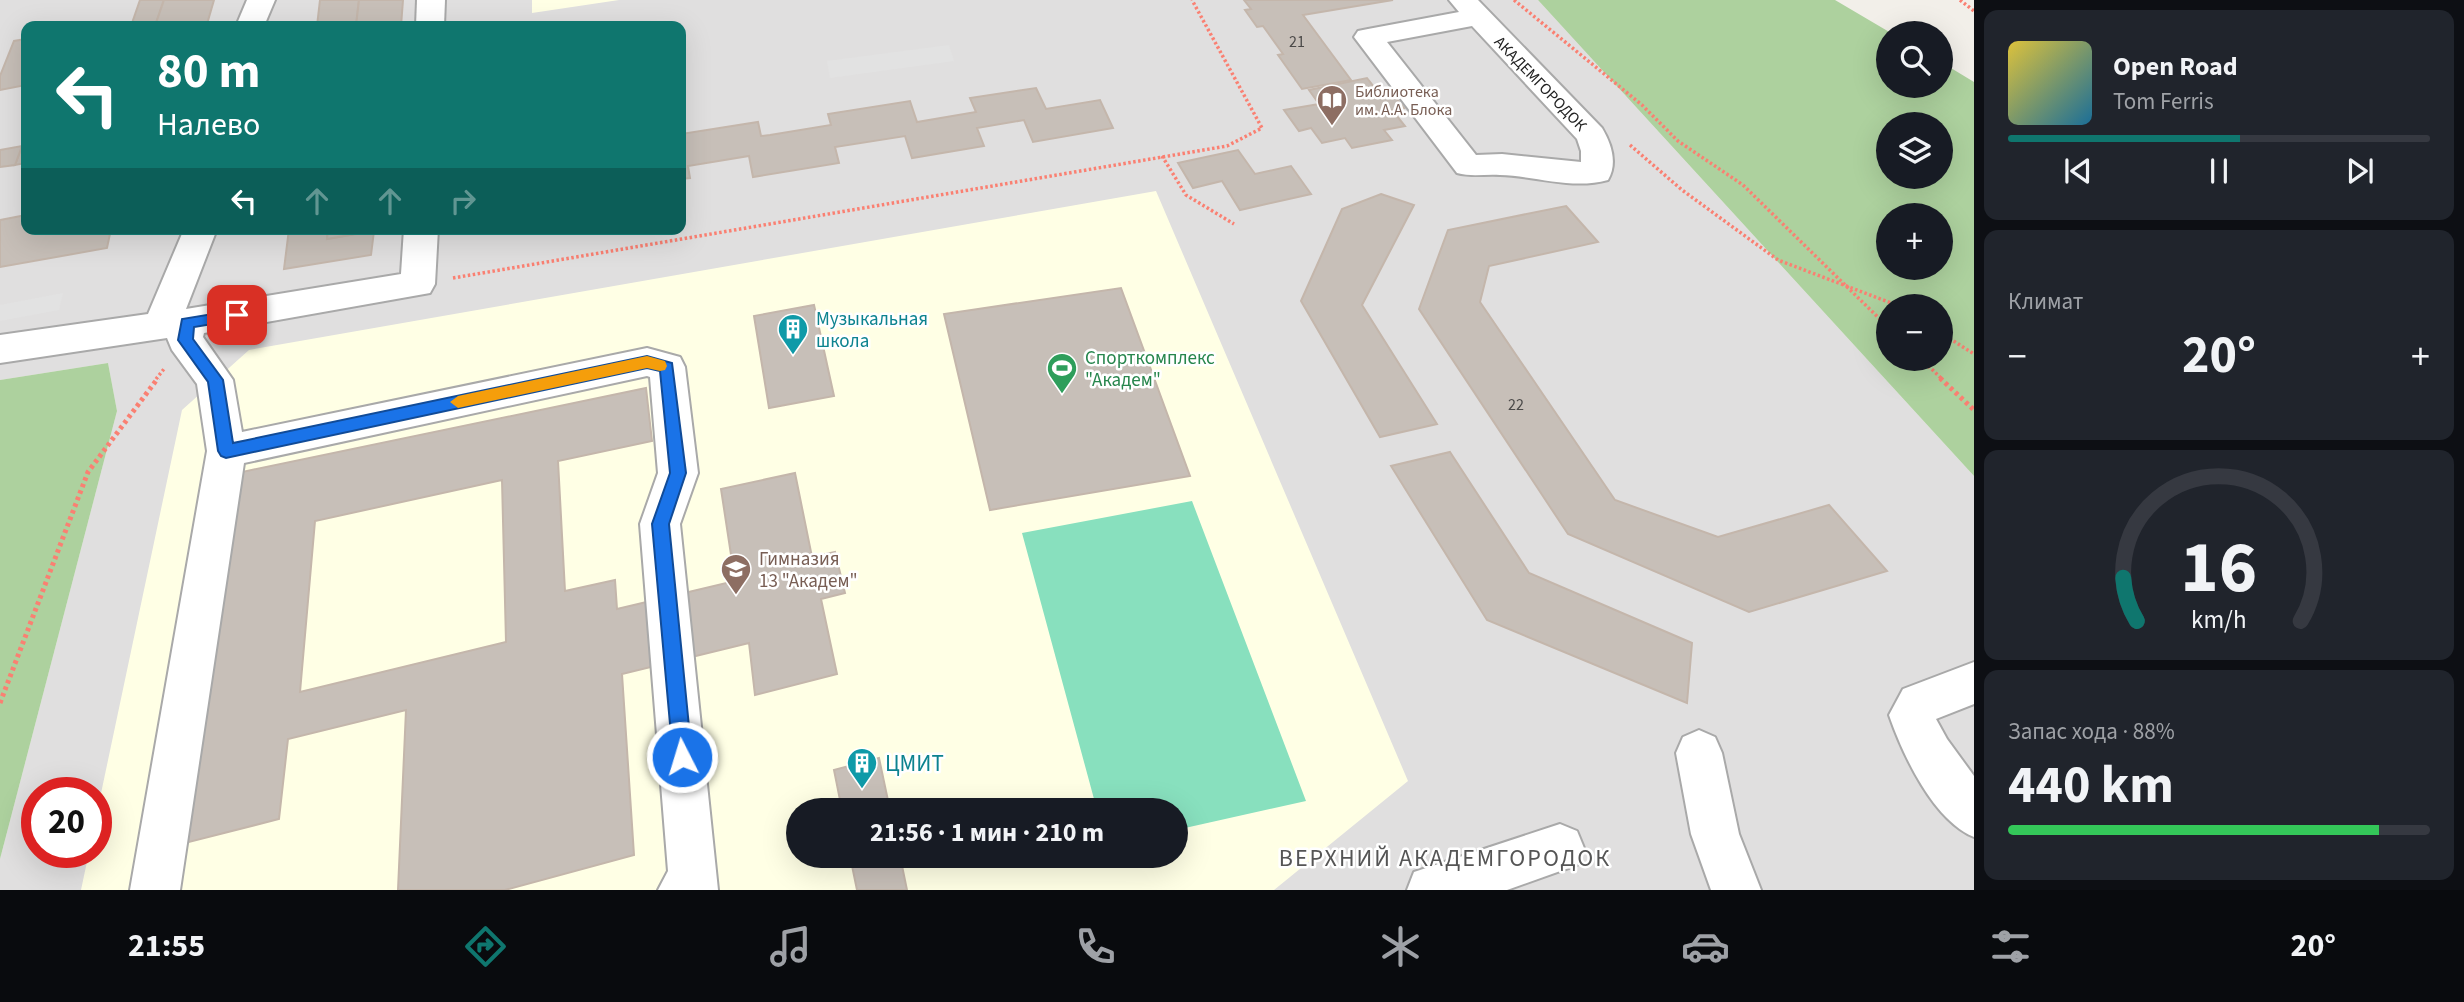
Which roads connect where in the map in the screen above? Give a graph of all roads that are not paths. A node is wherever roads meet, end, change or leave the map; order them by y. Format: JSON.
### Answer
{"nodes":[{"id":1,"x":261,"y":0,"type":"edge"},
{"id":2,"x":431,"y":0,"type":"edge"},
{"id":3,"x":1470,"y":8,"type":"edge"},
{"id":4,"x":252,"y":21,"type":"edge"},
{"id":5,"x":430,"y":21,"type":"edge"},
{"id":6,"x":200,"y":235,"type":"edge"},
{"id":7,"x":421,"y":235,"type":"edge"},
{"id":8,"x":178,"y":330,"type":"junction"},
{"id":9,"x":0,"y":349,"type":"edge"},
{"id":10,"x":226,"y":451,"type":"junction"},
{"id":11,"x":1974,"y":683,"type":"edge"},
{"id":12,"x":1699,"y":752,"type":"dead end"},
{"id":13,"x":1974,"y":813,"type":"edge"},
{"id":14,"x":1560,"y":848,"type":"dead end"},
{"id":15,"x":691,"y":889,"type":"edge"},
{"id":16,"x":155,"y":890,"type":"edge"},
{"id":17,"x":1432,"y":890,"type":"edge"},
{"id":18,"x":1736,"y":890,"type":"edge"}],
"edges":[{"from":1,"to":4,"type":"street"},
{"from":2,"to":5,"type":"street"},
{"from":3,"to":3,"type":"street","name":"АКАДЕМГОРОДОК"},
{"from":6,"to":8,"type":"street"},
{"from":7,"to":8,"type":"street"},
{"from":8,"to":9,"type":"street"},
{"from":8,"to":10,"type":"street"},
{"from":10,"to":15,"type":"street"},
{"from":10,"to":16,"type":"street"},
{"from":11,"to":13,"type":"street"},
{"from":12,"to":18,"type":"street"},
{"from":14,"to":17,"type":"street"}]}
